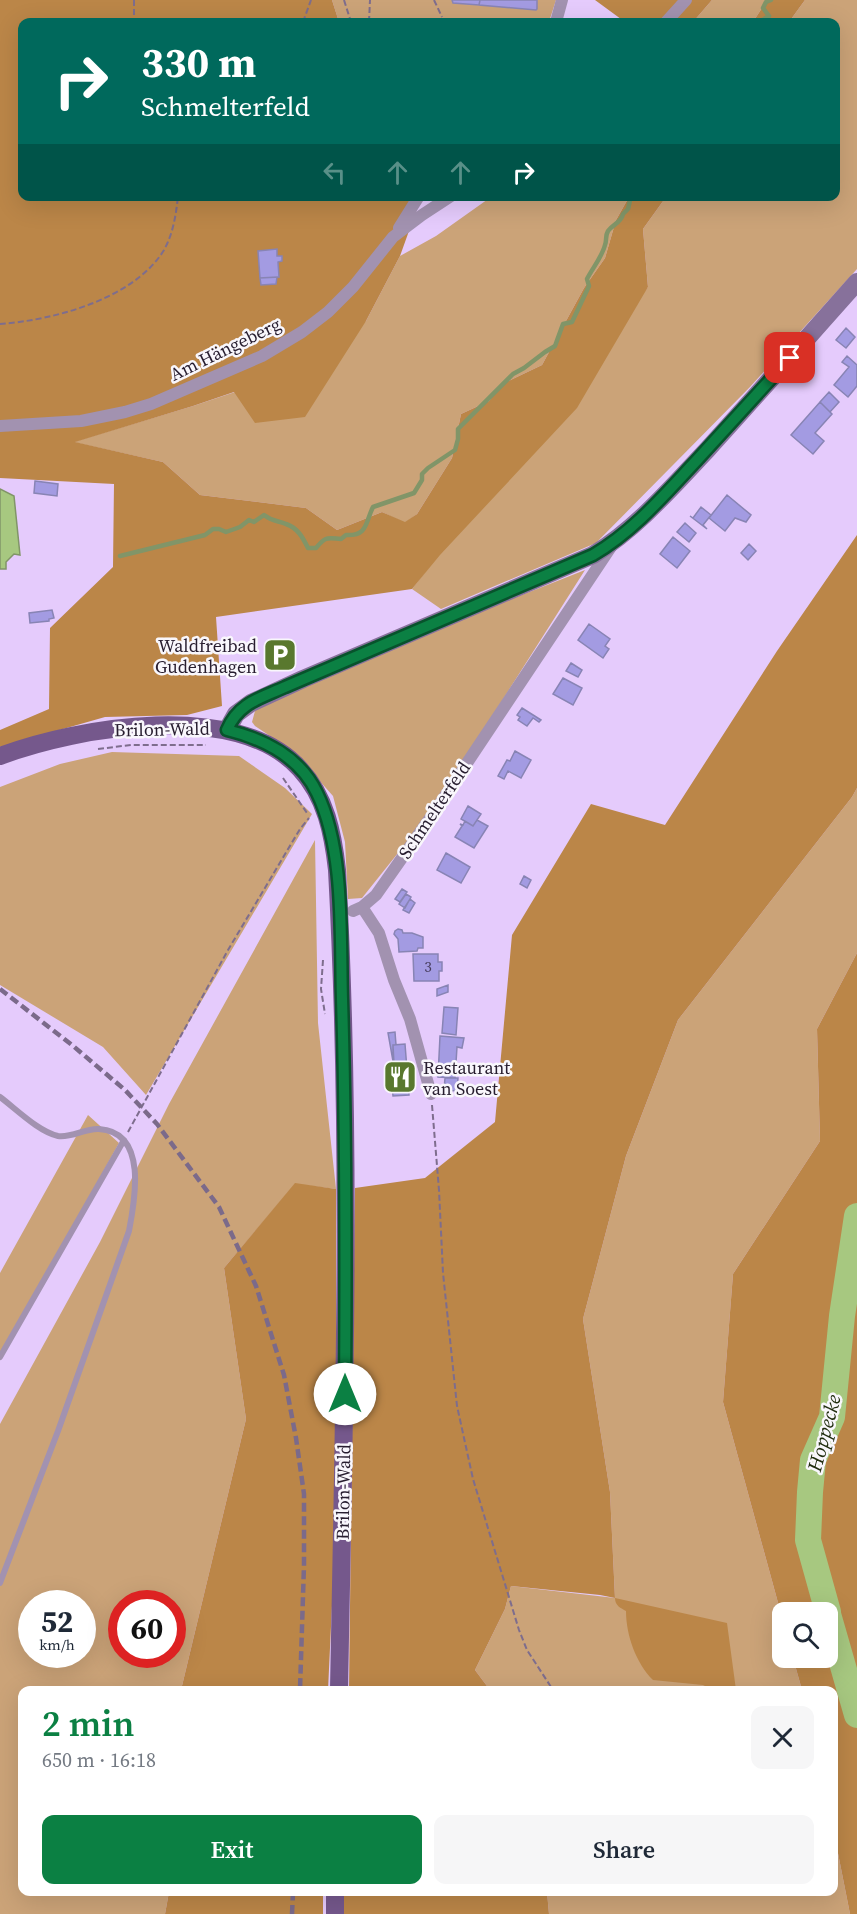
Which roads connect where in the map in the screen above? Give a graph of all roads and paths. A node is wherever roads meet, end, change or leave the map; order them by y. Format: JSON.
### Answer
{"nodes":[{"id":1,"x":134,"y":0,"type":"edge"},
{"id":2,"x":311,"y":0,"type":"edge"},
{"id":3,"x":344,"y":0,"type":"edge"},
{"id":4,"x":370,"y":0,"type":"edge"},
{"id":5,"x":434,"y":0,"type":"edge"},
{"id":6,"x":562,"y":0,"type":"edge"},
{"id":7,"x":686,"y":0,"type":"edge"},
{"id":8,"x":442,"y":17,"type":"dead end"},
{"id":9,"x":134,"y":18,"type":"edge"},
{"id":10,"x":304,"y":18,"type":"edge"},
{"id":11,"x":350,"y":18,"type":"edge"},
{"id":12,"x":369,"y":18,"type":"edge"},
{"id":13,"x":557,"y":18,"type":"edge"},
{"id":14,"x":670,"y":18,"type":"edge"},
{"id":15,"x":178,"y":201,"type":"edge"},
{"id":16,"x":416,"y":201,"type":"edge"},
{"id":17,"x":443,"y":201,"type":"edge"},
{"id":18,"x":393,"y":237,"type":"junction"},
{"id":19,"x":857,"y":282,"type":"edge"},
{"id":20,"x":0,"y":324,"type":"edge"},
{"id":21,"x":0,"y":426,"type":"edge"},
{"id":22,"x":613,"y":543,"type":"junction"},
{"id":23,"x":227,"y":730,"type":"junction"},
{"id":24,"x":207,"y":745,"type":"dead end"},
{"id":25,"x":92,"y":750,"type":"dead end"},
{"id":26,"x":0,"y":756,"type":"edge"},
{"id":27,"x":279,"y":773,"type":"dead end"},
{"id":28,"x":310,"y":817,"type":"junction"},
{"id":29,"x":314,"y":826,"type":"dead end"},
{"id":30,"x":324,"y":951,"type":"dead end"},
{"id":31,"x":326,"y":1017,"type":"dead end"},
{"id":32,"x":431,"y":1094,"type":"joint"},
{"id":33,"x":0,"y":1097,"type":"edge"},
{"id":34,"x":131,"y":1127,"type":"dead end"},
{"id":35,"x":124,"y":1140,"type":"junction"},
{"id":36,"x":0,"y":1357,"type":"edge"},
{"id":37,"x":0,"y":1583,"type":"edge"},
{"id":38,"x":339,"y":1686,"type":"edge"},
{"id":39,"x":550,"y":1686,"type":"edge"},
{"id":40,"x":335,"y":1896,"type":"edge"},
{"id":41,"x":335,"y":1914,"type":"edge"}],
"edges":[{"from":1,"to":9,"type":"path"},
{"from":2,"to":10,"type":"path"},
{"from":3,"to":11,"type":"path"},
{"from":4,"to":12,"type":"path"},
{"from":5,"to":8,"type":"path"},
{"from":6,"to":13,"type":"street"},
{"from":7,"to":14,"type":"street"},
{"from":15,"to":20,"type":"path"},
{"from":16,"to":18,"type":"street"},
{"from":17,"to":18,"type":"street","name":"Am Hängeberg"},
{"from":18,"to":21,"type":"street","name":"Am Hängeberg"},
{"from":19,"to":22,"type":"main road","name":"Schmelterfeld"},
{"from":22,"to":23,"type":"main road","name":"Schmelterfeld"},
{"from":22,"to":32,"type":"street","name":"Schmelterfeld"},
{"from":23,"to":26,"type":"main road","name":"Brilon-Wald"},
{"from":23,"to":38,"type":"main road","name":"Brilon-Wald"},
{"from":24,"to":25,"type":"path"},
{"from":27,"to":28,"type":"path"},
{"from":28,"to":29,"type":"path"},
{"from":28,"to":34,"type":"path"},
{"from":30,"to":31,"type":"path"},
{"from":32,"to":39,"type":"path"},
{"from":33,"to":35,"type":"lane"},
{"from":35,"to":36,"type":"lane"},
{"from":35,"to":37,"type":"lane"},
{"from":40,"to":41,"type":"main road"}]}
